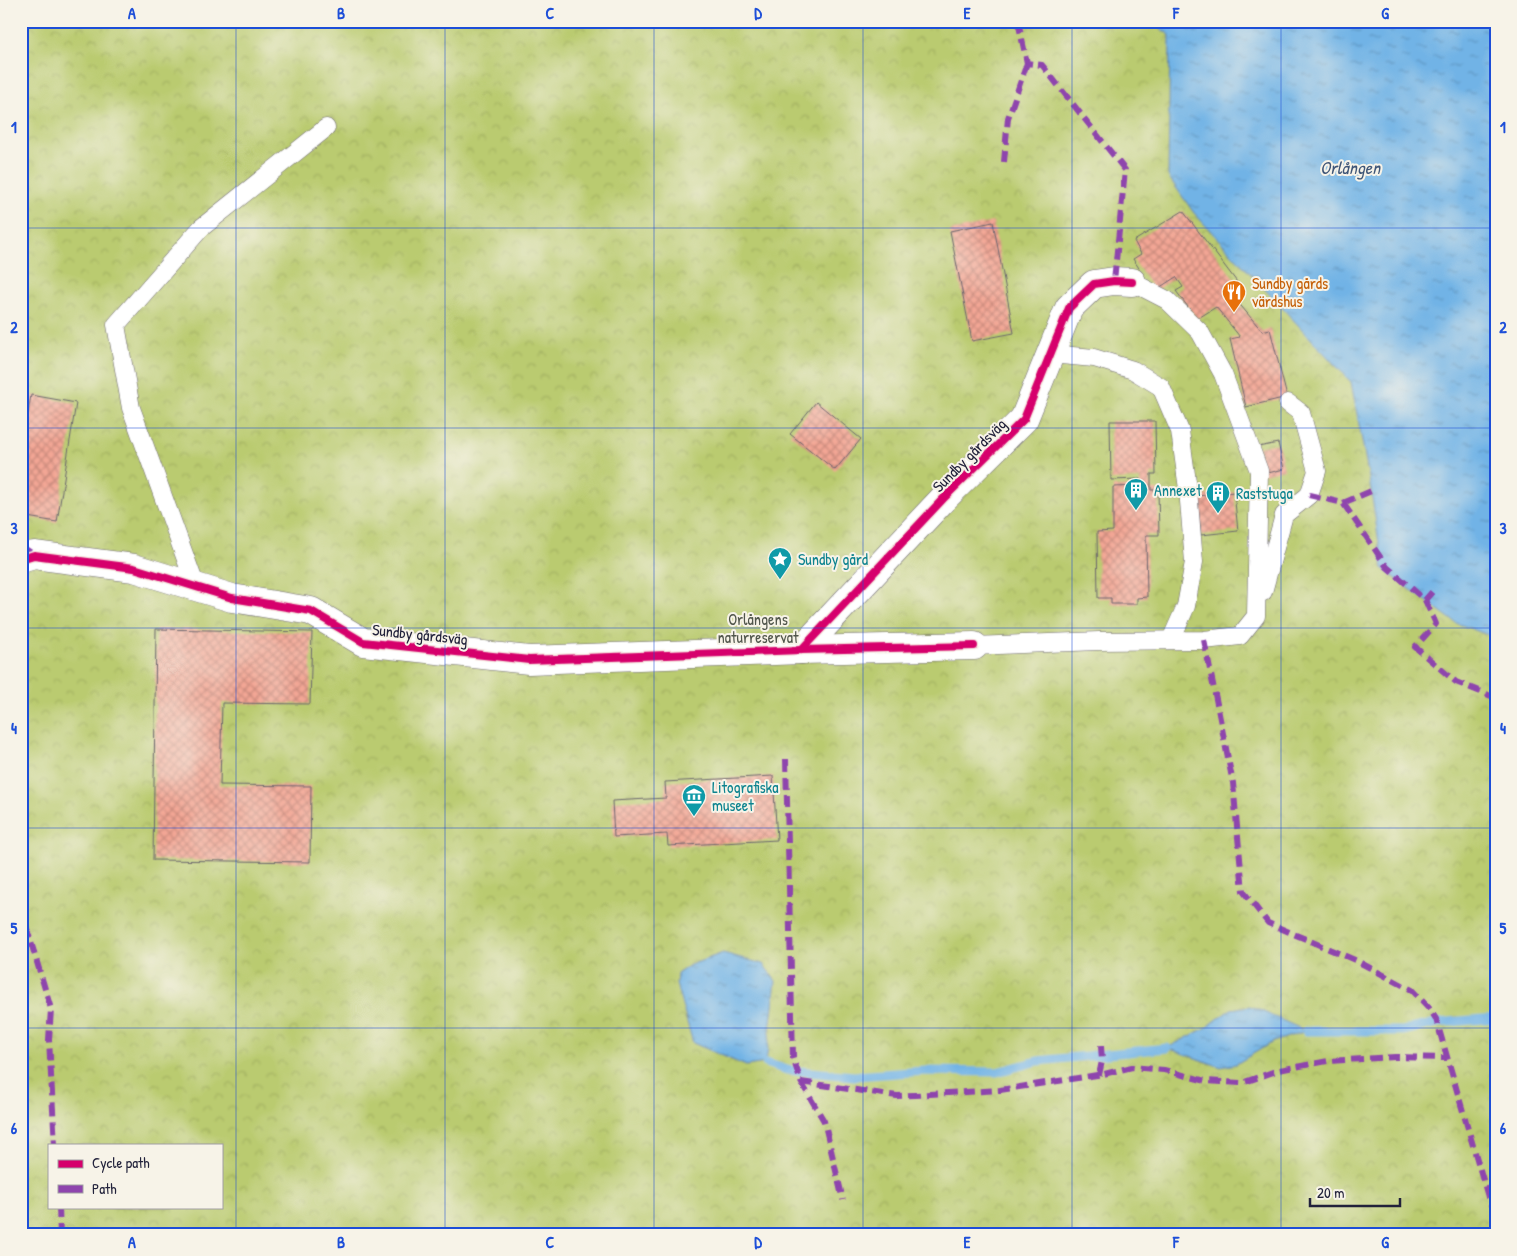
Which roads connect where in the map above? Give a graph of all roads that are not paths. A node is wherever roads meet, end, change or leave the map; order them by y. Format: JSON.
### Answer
{"nodes":[{"id":1,"x":326,"y":128,"type":"dead end"},
{"id":2,"x":1132,"y":282,"type":"joint"},
{"id":3,"x":1050,"y":354,"type":"junction"},
{"id":4,"x":1288,"y":402,"type":"dead end"},
{"id":5,"x":21,"y":559,"type":"edge"},
{"id":6,"x":196,"y":587,"type":"junction"},
{"id":7,"x":1256,"y":616,"type":"junction"},
{"id":8,"x":1171,"y":640,"type":"junction"},
{"id":9,"x":974,"y":646,"type":"joint"},
{"id":10,"x":801,"y":650,"type":"junction"}],
"edges":[{"from":1,"to":6,"type":"lane"},
{"from":2,"to":3,"type":"street","name":"Sundby gårdsväg"},
{"from":2,"to":7,"type":"lane","name":"Sundby gårdsväg"},
{"from":3,"to":8,"type":"lane"},
{"from":3,"to":10,"type":"street","name":"Sundby gårdsväg"},
{"from":4,"to":7,"type":"lane"},
{"from":5,"to":6,"type":"street","name":"Sundby gårdsväg"},
{"from":6,"to":10,"type":"street","name":"Sundby gårdsväg"},
{"from":7,"to":8,"type":"lane","name":"Sundby gårdsväg"},
{"from":8,"to":9,"type":"lane","name":"Sundby gårdsväg"},
{"from":9,"to":10,"type":"street","name":"Sundby gårdsväg"}]}
